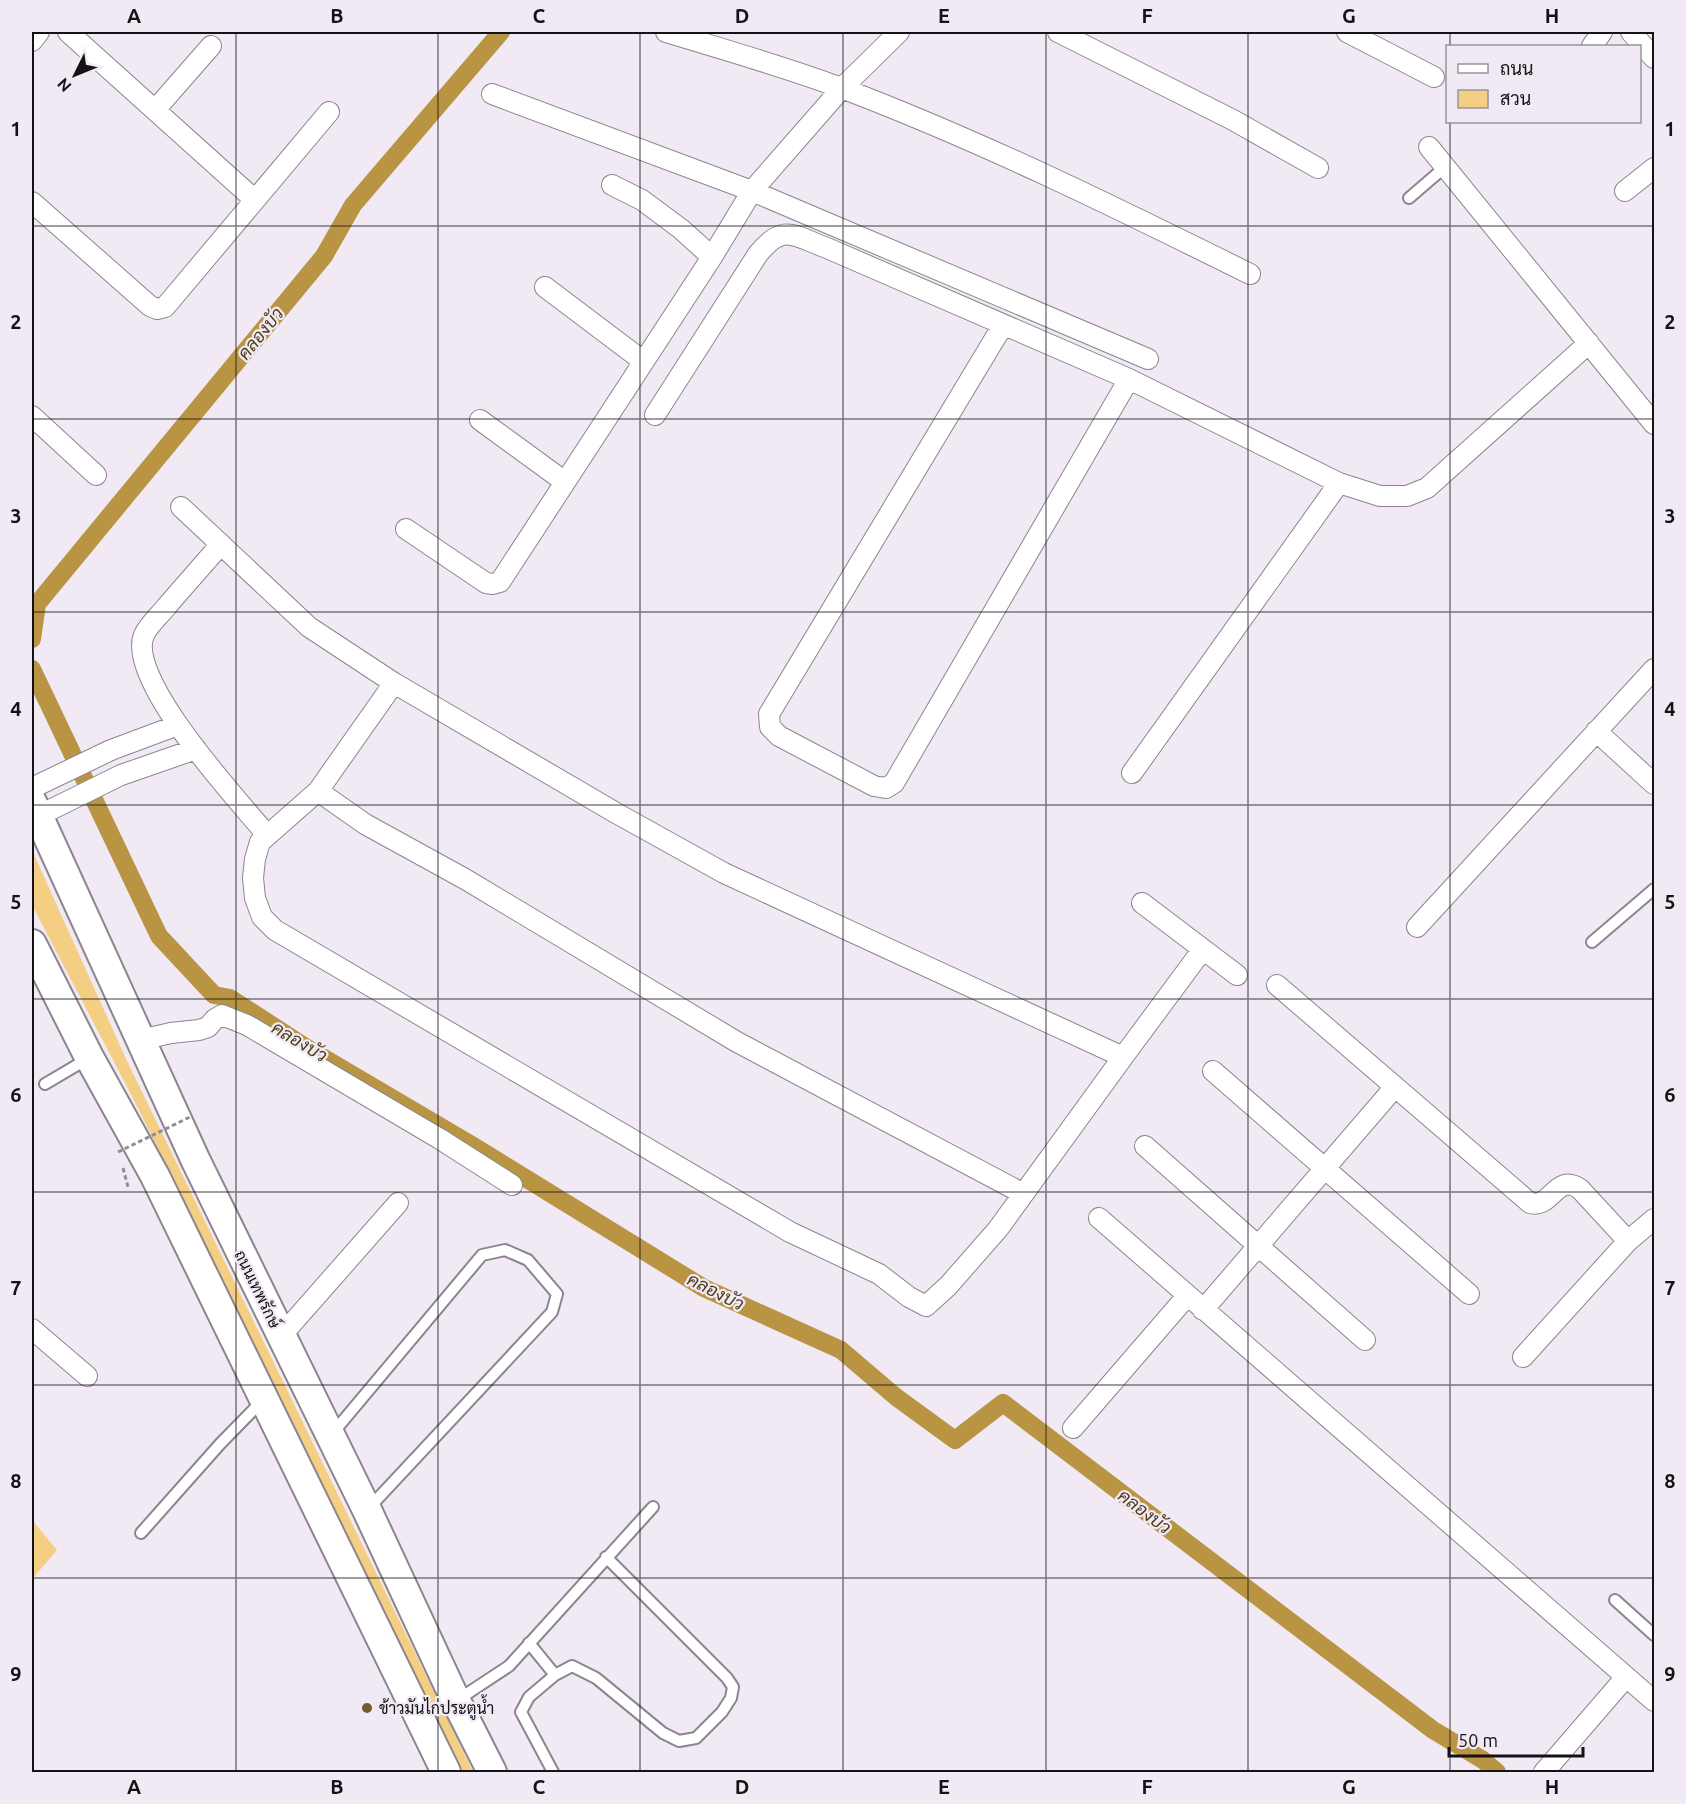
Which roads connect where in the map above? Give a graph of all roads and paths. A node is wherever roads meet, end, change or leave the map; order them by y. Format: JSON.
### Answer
{"nodes":[{"id":1,"x":39,"y":32,"type":"edge"},
{"id":2,"x":68,"y":32,"type":"edge"},
{"id":3,"x":666,"y":32,"type":"edge"},
{"id":4,"x":899,"y":32,"type":"edge"},
{"id":5,"x":1058,"y":32,"type":"edge"},
{"id":6,"x":1347,"y":32,"type":"edge"},
{"id":7,"x":1602,"y":32,"type":"edge"},
{"id":8,"x":1631,"y":32,"type":"edge"},
{"id":9,"x":32,"y":40,"type":"edge"},
{"id":10,"x":1593,"y":45,"type":"edge"},
{"id":11,"x":211,"y":46,"type":"dead end"},
{"id":12,"x":1654,"y":58,"type":"edge"},
{"id":13,"x":1434,"y":77,"type":"dead end"},
{"id":14,"x":842,"y":88,"type":"junction"},
{"id":15,"x":492,"y":94,"type":"dead end"},
{"id":16,"x":155,"y":110,"type":"junction"},
{"id":17,"x":329,"y":112,"type":"dead end"},
{"id":18,"x":1429,"y":147,"type":"dead end"},
{"id":19,"x":1445,"y":167,"type":"junction"},
{"id":20,"x":1318,"y":168,"type":"dead end"},
{"id":21,"x":1654,"y":168,"type":"edge"},
{"id":22,"x":612,"y":185,"type":"dead end"},
{"id":23,"x":752,"y":191,"type":"junction"},
{"id":24,"x":1624,"y":191,"type":"dead end"},
{"id":25,"x":1408,"y":198,"type":"dead end"},
{"id":26,"x":255,"y":200,"type":"junction"},
{"id":27,"x":32,"y":202,"type":"edge"},
{"id":28,"x":712,"y":256,"type":"junction"},
{"id":29,"x":1250,"y":274,"type":"dead end"},
{"id":30,"x":545,"y":287,"type":"dead end"},
{"id":31,"x":1003,"y":326,"type":"junction"},
{"id":32,"x":1588,"y":344,"type":"junction"},
{"id":33,"x":1148,"y":359,"type":"dead end"},
{"id":34,"x":643,"y":361,"type":"junction"},
{"id":35,"x":1129,"y":380,"type":"junction"},
{"id":36,"x":655,"y":415,"type":"dead end"},
{"id":37,"x":32,"y":416,"type":"edge"},
{"id":38,"x":480,"y":420,"type":"dead end"},
{"id":39,"x":1654,"y":424,"type":"edge"},
{"id":40,"x":96,"y":475,"type":"dead end"},
{"id":41,"x":565,"y":482,"type":"junction"},
{"id":42,"x":1339,"y":483,"type":"junction"},
{"id":43,"x":182,"y":507,"type":"dead end"},
{"id":44,"x":406,"y":529,"type":"dead end"},
{"id":45,"x":221,"y":544,"type":"junction"},
{"id":46,"x":1654,"y":669,"type":"edge"},
{"id":47,"x":394,"y":683,"type":"junction"},
{"id":48,"x":178,"y":725,"type":"junction"},
{"id":49,"x":1596,"y":731,"type":"junction"},
{"id":50,"x":195,"y":749,"type":"junction"},
{"id":51,"x":1132,"y":773,"type":"dead end"},
{"id":52,"x":1654,"y":784,"type":"edge"},
{"id":53,"x":32,"y":788,"type":"edge"},
{"id":54,"x":318,"y":791,"type":"junction"},
{"id":55,"x":35,"y":809,"type":"edge"},
{"id":56,"x":267,"y":836,"type":"junction"},
{"id":57,"x":1654,"y":889,"type":"edge"},
{"id":58,"x":1142,"y":903,"type":"dead end"},
{"id":59,"x":1417,"y":927,"type":"dead end"},
{"id":60,"x":1592,"y":942,"type":"dead end"},
{"id":61,"x":32,"y":944,"type":"edge"},
{"id":62,"x":1203,"y":950,"type":"junction"},
{"id":63,"x":1237,"y":975,"type":"dead end"},
{"id":64,"x":1277,"y":985,"type":"dead end"},
{"id":65,"x":140,"y":1040,"type":"junction"},
{"id":66,"x":89,"y":1057,"type":"junction"},
{"id":67,"x":1123,"y":1057,"type":"junction"},
{"id":68,"x":1213,"y":1071,"type":"dead end"},
{"id":69,"x":45,"y":1084,"type":"dead end"},
{"id":70,"x":1394,"y":1088,"type":"junction"},
{"id":71,"x":190,"y":1117,"type":"dead end"},
{"id":72,"x":1145,"y":1146,"type":"dead end"},
{"id":73,"x":118,"y":1152,"type":"dead end"},
{"id":74,"x":1324,"y":1167,"type":"junction"},
{"id":75,"x":512,"y":1185,"type":"dead end"},
{"id":76,"x":1022,"y":1193,"type":"junction"},
{"id":77,"x":398,"y":1203,"type":"dead end"},
{"id":78,"x":1099,"y":1218,"type":"dead end"},
{"id":79,"x":1654,"y":1219,"type":"edge"},
{"id":80,"x":1628,"y":1241,"type":"junction"},
{"id":81,"x":1257,"y":1246,"type":"junction"},
{"id":82,"x":1469,"y":1294,"type":"dead end"},
{"id":83,"x":1187,"y":1296,"type":"junction"},
{"id":84,"x":1203,"y":1310,"type":"junction"},
{"id":85,"x":32,"y":1329,"type":"edge"},
{"id":86,"x":281,"y":1336,"type":"junction"},
{"id":87,"x":1365,"y":1340,"type":"dead end"},
{"id":88,"x":1523,"y":1357,"type":"dead end"},
{"id":89,"x":87,"y":1376,"type":"dead end"},
{"id":90,"x":264,"y":1400,"type":"junction"},
{"id":91,"x":1072,"y":1428,"type":"dead end"},
{"id":92,"x":330,"y":1436,"type":"junction"},
{"id":93,"x":653,"y":1507,"type":"dead end"},
{"id":94,"x":368,"y":1510,"type":"junction"},
{"id":95,"x":141,"y":1533,"type":"dead end"},
{"id":96,"x":606,"y":1557,"type":"junction"},
{"id":97,"x":1615,"y":1600,"type":"dead end"},
{"id":98,"x":1654,"y":1635,"type":"edge"},
{"id":99,"x":529,"y":1643,"type":"junction"},
{"id":100,"x":555,"y":1675,"type":"junction"},
{"id":101,"x":1626,"y":1677,"type":"junction"},
{"id":102,"x":456,"y":1701,"type":"junction"},
{"id":103,"x":1654,"y":1701,"type":"edge"},
{"id":104,"x":446,"y":1773,"type":"edge"},
{"id":105,"x":492,"y":1773,"type":"edge"},
{"id":106,"x":553,"y":1773,"type":"edge"},
{"id":107,"x":1544,"y":1773,"type":"edge"}],
"edges":[{"from":1,"to":9,"type":"street"},
{"from":2,"to":16,"type":"street"},
{"from":3,"to":14,"type":"street"},
{"from":4,"to":14,"type":"street"},
{"from":5,"to":20,"type":"street"},
{"from":6,"to":13,"type":"street"},
{"from":7,"to":10,"type":"street"},
{"from":8,"to":12,"type":"street"},
{"from":11,"to":16,"type":"street"},
{"from":14,"to":23,"type":"street"},
{"from":14,"to":29,"type":"street"},
{"from":15,"to":23,"type":"street"},
{"from":16,"to":26,"type":"street"},
{"from":17,"to":26,"type":"street"},
{"from":18,"to":19,"type":"street"},
{"from":19,"to":25,"type":"lane"},
{"from":19,"to":32,"type":"street"},
{"from":21,"to":24,"type":"street"},
{"from":22,"to":28,"type":"street"},
{"from":23,"to":28,"type":"street"},
{"from":23,"to":33,"type":"street"},
{"from":26,"to":27,"type":"street"},
{"from":28,"to":34,"type":"street"},
{"from":30,"to":34,"type":"street"},
{"from":31,"to":35,"type":"street"},
{"from":31,"to":35,"type":"street"},
{"from":31,"to":36,"type":"street"},
{"from":32,"to":39,"type":"street"},
{"from":32,"to":42,"type":"street"},
{"from":34,"to":41,"type":"street"},
{"from":35,"to":42,"type":"street"},
{"from":37,"to":40,"type":"street"},
{"from":38,"to":41,"type":"street"},
{"from":41,"to":44,"type":"street"},
{"from":42,"to":51,"type":"street"},
{"from":43,"to":45,"type":"street"},
{"from":45,"to":47,"type":"street"},
{"from":45,"to":48,"type":"street"},
{"from":46,"to":49,"type":"street"},
{"from":47,"to":54,"type":"street"},
{"from":47,"to":67,"type":"street"},
{"from":48,"to":50,"type":"street"},
{"from":48,"to":53,"type":"street"},
{"from":49,"to":52,"type":"street"},
{"from":49,"to":59,"type":"street"},
{"from":50,"to":55,"type":"street"},
{"from":50,"to":56,"type":"street"},
{"from":54,"to":56,"type":"street"},
{"from":54,"to":76,"type":"street"},
{"from":55,"to":65,"type":"main road","name":"ถนนเทพรักษ์"},
{"from":56,"to":76,"type":"street"},
{"from":57,"to":60,"type":"lane"},
{"from":58,"to":62,"type":"street"},
{"from":61,"to":66,"type":"main road"},
{"from":62,"to":63,"type":"street"},
{"from":62,"to":67,"type":"street"},
{"from":64,"to":70,"type":"street"},
{"from":65,"to":75,"type":"street"},
{"from":65,"to":86,"type":"main road","name":"ถนนเทพรักษ์"},
{"from":66,"to":69,"type":"lane"},
{"from":66,"to":90,"type":"main road"},
{"from":67,"to":76,"type":"street"},
{"from":68,"to":74,"type":"street"},
{"from":70,"to":74,"type":"street"},
{"from":70,"to":80,"type":"street"},
{"from":71,"to":73,"type":"path","bridge":true},
{"from":72,"to":81,"type":"street"},
{"from":74,"to":81,"type":"street"},
{"from":74,"to":82,"type":"street"},
{"from":77,"to":86,"type":"street"},
{"from":78,"to":83,"type":"street"},
{"from":79,"to":80,"type":"street"},
{"from":80,"to":88,"type":"street"},
{"from":81,"to":84,"type":"street"},
{"from":81,"to":87,"type":"street"},
{"from":83,"to":84,"type":"street"},
{"from":83,"to":91,"type":"street"},
{"from":84,"to":101,"type":"street"},
{"from":85,"to":89,"type":"street"},
{"from":86,"to":92,"type":"main road","name":"ถนนเทพรักษ์"},
{"from":90,"to":95,"type":"lane"},
{"from":90,"to":104,"type":"main road"},
{"from":92,"to":94,"type":"main road","name":"ถนนเทพรักษ์"},
{"from":92,"to":94,"type":"lane"},
{"from":93,"to":96,"type":"lane"},
{"from":94,"to":102,"type":"main road","name":"ถนนเทพรักษ์"},
{"from":96,"to":99,"type":"lane"},
{"from":96,"to":100,"type":"lane"},
{"from":97,"to":98,"type":"lane"},
{"from":99,"to":100,"type":"lane"},
{"from":99,"to":102,"type":"lane"},
{"from":100,"to":106,"type":"lane"},
{"from":101,"to":103,"type":"street"},
{"from":101,"to":107,"type":"street"},
{"from":102,"to":105,"type":"main road","name":"ถนนเทพรักษ์"}]}
